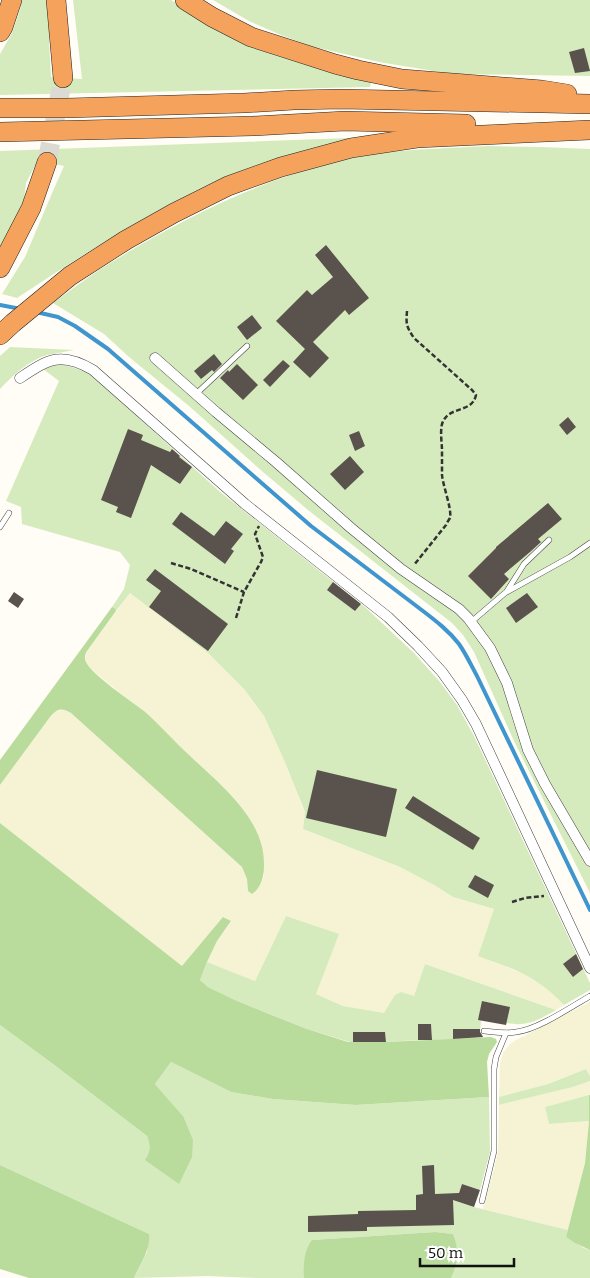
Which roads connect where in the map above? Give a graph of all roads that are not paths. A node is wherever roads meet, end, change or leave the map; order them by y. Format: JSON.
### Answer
{"nodes":[{"id":1,"x":12,"y":0,"type":"edge"},
{"id":2,"x":56,"y":0,"type":"edge"},
{"id":3,"x":185,"y":0,"type":"edge"},
{"id":4,"x":0,"y":32,"type":"edge"},
{"id":5,"x":63,"y":78,"type":"tunnel mouth"},
{"id":6,"x":590,"y":98,"type":"edge"},
{"id":7,"x":590,"y":104,"type":"edge"},
{"id":8,"x":0,"y":108,"type":"edge"},
{"id":9,"x":590,"y":128,"type":"edge"},
{"id":10,"x":0,"y":132,"type":"edge"},
{"id":11,"x":47,"y":162,"type":"tunnel mouth"},
{"id":12,"x":1,"y":266,"type":"edge"},
{"id":13,"x":0,"y":335,"type":"edge"},
{"id":14,"x":247,"y":346,"type":"dead end"},
{"id":15,"x":155,"y":358,"type":"dead end"},
{"id":16,"x":20,"y":378,"type":"dead end"},
{"id":17,"x":196,"y":394,"type":"junction"},
{"id":18,"x":9,"y":513,"type":"dead end"},
{"id":19,"x":0,"y":527,"type":"edge"},
{"id":20,"x":549,"y":540,"type":"dead end"},
{"id":21,"x":590,"y":543,"type":"edge"},
{"id":22,"x":505,"y":593,"type":"junction"},
{"id":23,"x":471,"y":622,"type":"junction"},
{"id":24,"x":590,"y":861,"type":"edge"},
{"id":25,"x":590,"y":968,"type":"edge"},
{"id":26,"x":590,"y":996,"type":"edge"},
{"id":27,"x":484,"y":1031,"type":"dead end"},
{"id":28,"x":506,"y":1033,"type":"junction"},
{"id":29,"x":482,"y":1200,"type":"dead end"}],
"edges":[{"from":1,"to":4,"type":"highway"},
{"from":2,"to":5,"type":"highway"},
{"from":3,"to":6,"type":"highway"},
{"from":7,"to":8,"type":"highway"},
{"from":9,"to":10,"type":"highway"},
{"from":9,"to":13,"type":"highway"},
{"from":11,"to":12,"type":"highway"},
{"from":14,"to":17,"type":"lane"},
{"from":15,"to":17,"type":"street"},
{"from":16,"to":25,"type":"street"},
{"from":17,"to":23,"type":"street"},
{"from":18,"to":19,"type":"lane"},
{"from":20,"to":22,"type":"lane"},
{"from":21,"to":22,"type":"lane"},
{"from":22,"to":23,"type":"lane"},
{"from":23,"to":24,"type":"street"},
{"from":26,"to":28,"type":"lane"},
{"from":27,"to":28,"type":"lane"},
{"from":28,"to":29,"type":"lane"}]}
